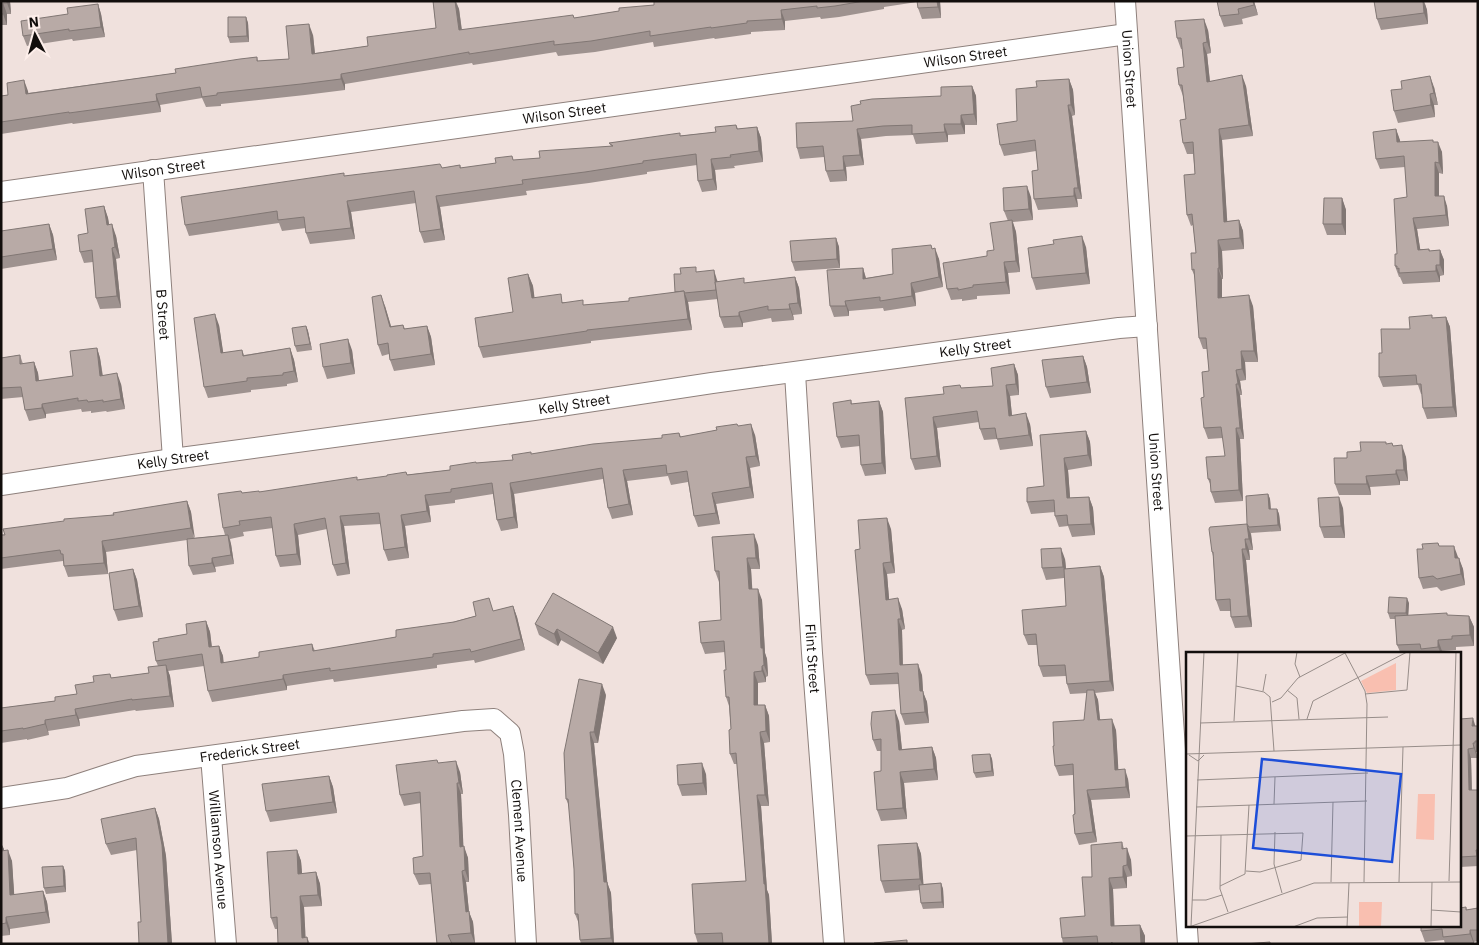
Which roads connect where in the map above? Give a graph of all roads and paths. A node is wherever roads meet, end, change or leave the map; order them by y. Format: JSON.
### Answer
{"nodes":[{"id":1,"x":1125,"y":1,"type":"edge"},
{"id":2,"x":1127,"y":34,"type":"junction"},
{"id":3,"x":153,"y":170,"type":"junction"},
{"id":4,"x":1,"y":192,"type":"edge"},
{"id":5,"x":1147,"y":326,"type":"junction"},
{"id":6,"x":795,"y":373,"type":"junction"},
{"id":7,"x":172,"y":459,"type":"junction"},
{"id":8,"x":1,"y":485,"type":"edge"},
{"id":9,"x":499,"y":722,"type":"joint"},
{"id":10,"x":211,"y":756,"type":"junction"},
{"id":11,"x":1,"y":798,"type":"edge"},
{"id":12,"x":1186,"y":914,"type":"edge"},
{"id":13,"x":1187,"y":928,"type":"edge"},
{"id":14,"x":226,"y":944,"type":"edge"},
{"id":15,"x":526,"y":944,"type":"edge"},
{"id":16,"x":834,"y":944,"type":"edge"},
{"id":17,"x":1188,"y":944,"type":"edge"}],
"edges":[{"from":1,"to":2,"type":"street","name":"Union Street"},
{"from":2,"to":3,"type":"street","name":"Wilson Street"},
{"from":2,"to":5,"type":"street","name":"Union Street"},
{"from":3,"to":4,"type":"street","name":"Wilson Street"},
{"from":3,"to":7,"type":"street","name":"B Street"},
{"from":5,"to":6,"type":"street","name":"Kelly Street"},
{"from":5,"to":12,"type":"street","name":"Union Street"},
{"from":6,"to":7,"type":"street","name":"Kelly Street"},
{"from":6,"to":16,"type":"street","name":"Flint Street"},
{"from":7,"to":8,"type":"street","name":"Kelly Street"},
{"from":9,"to":10,"type":"street","name":"Frederick Street"},
{"from":9,"to":15,"type":"street","name":"Clement Avenue"},
{"from":10,"to":11,"type":"street","name":"Frederick Street"},
{"from":10,"to":14,"type":"street","name":"Williamson Avenue"},
{"from":13,"to":17,"type":"street","name":"Union Street"}]}
